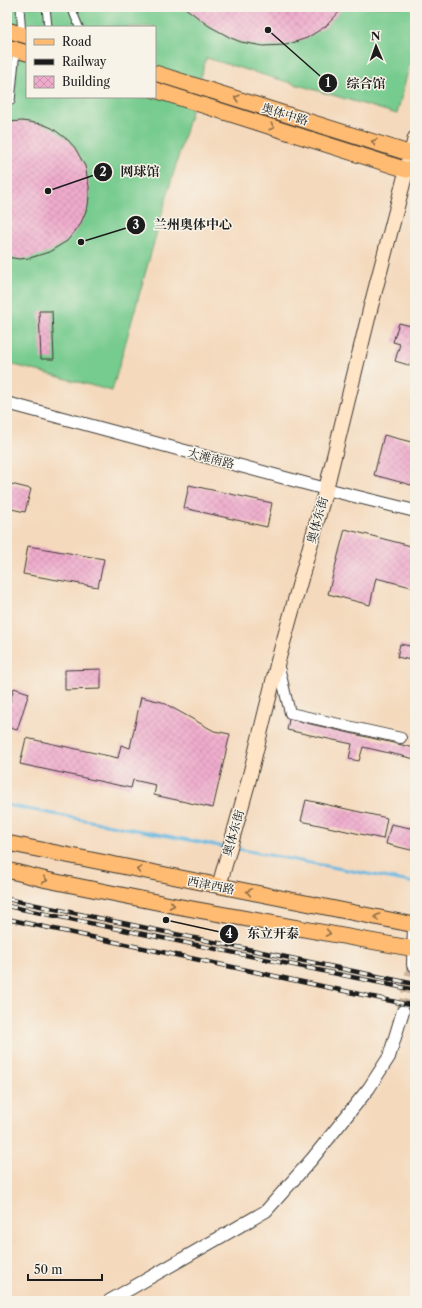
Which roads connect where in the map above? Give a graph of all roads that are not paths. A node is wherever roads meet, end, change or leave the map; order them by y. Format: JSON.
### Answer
{"nodes":[{"id":1,"x":20,"y":7,"type":"edge"},
{"id":2,"x":46,"y":7,"type":"edge"},
{"id":3,"x":71,"y":7,"type":"edge"},
{"id":4,"x":48,"y":26,"type":"edge"},
{"id":5,"x":79,"y":26,"type":"edge"},
{"id":6,"x":7,"y":30,"type":"edge"},
{"id":7,"x":24,"y":36,"type":"edge"},
{"id":8,"x":17,"y":50,"type":"edge"},
{"id":9,"x":156,"y":73,"type":"edge"},
{"id":10,"x":156,"y":90,"type":"edge"},
{"id":11,"x":11,"y":101,"type":"dead end"},
{"id":12,"x":415,"y":138,"type":"edge"},
{"id":13,"x":413,"y":154,"type":"edge"},
{"id":14,"x":407,"y":170,"type":"junction"},
{"id":15,"x":7,"y":403,"type":"edge"},
{"id":16,"x":326,"y":489,"type":"junction"},
{"id":17,"x":415,"y":511,"type":"edge"},
{"id":18,"x":278,"y":661,"type":"junction"},
{"id":19,"x":402,"y":738,"type":"dead end"},
{"id":20,"x":7,"y":843,"type":"edge"},
{"id":21,"x":7,"y":870,"type":"edge"},
{"id":22,"x":218,"y":886,"type":"junction"},
{"id":23,"x":414,"y":925,"type":"edge"},
{"id":24,"x":414,"y":948,"type":"edge"},
{"id":25,"x":413,"y":965,"type":"dead end"},
{"id":26,"x":403,"y":1011,"type":"tunnel mouth"},
{"id":27,"x":109,"y":1301,"type":"edge"}],
"edges":[{"from":1,"to":7,"type":"street"},
{"from":2,"to":4,"type":"street"},
{"from":3,"to":5,"type":"street"},
{"from":6,"to":7,"type":"main road"},
{"from":8,"to":11,"type":"street"},
{"from":13,"to":9,"type":"main road","name":"奥体中路","one_way":true},
{"from":10,"to":14,"type":"main road","name":"奥体中路","one_way":true},
{"from":12,"to":13,"type":"main road","name":"奥体东街"},
{"from":13,"to":14,"type":"main road","name":"奥体东街"},
{"from":14,"to":16,"type":"main road","name":"奥体东街"},
{"from":15,"to":16,"type":"street","name":"大滩南路"},
{"from":16,"to":17,"type":"street","name":"大滩南路"},
{"from":16,"to":18,"type":"main road","name":"奥体东街"},
{"from":18,"to":19,"type":"street"},
{"from":18,"to":22,"type":"main road","name":"奥体东街"},
{"from":22,"to":20,"type":"main road","name":"西津西路","one_way":true},
{"from":21,"to":24,"type":"main road","one_way":true},
{"from":23,"to":22,"type":"main road","name":"西津西路","one_way":true},
{"from":23,"to":24,"type":"street"},
{"from":24,"to":25,"type":"street"},
{"from":26,"to":27,"type":"street"}]}
